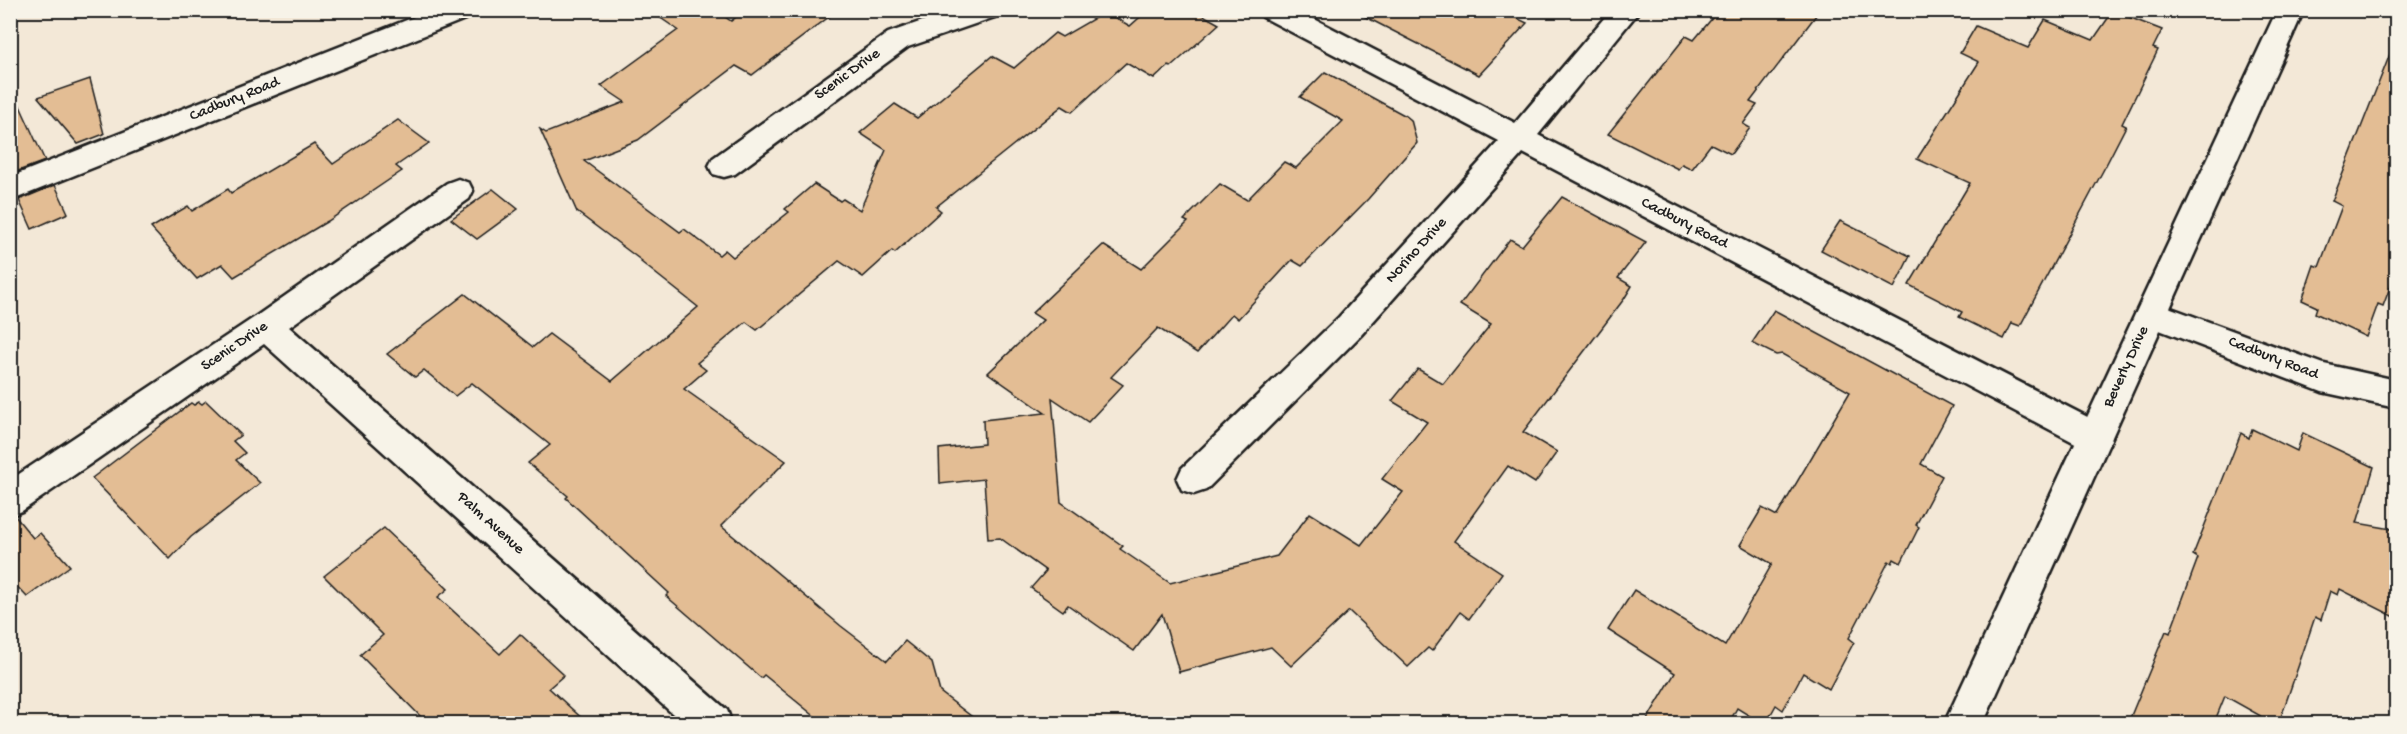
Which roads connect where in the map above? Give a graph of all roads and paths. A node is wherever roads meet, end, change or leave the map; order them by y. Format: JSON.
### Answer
{"nodes":[{"id":1,"x":460,"y":10,"type":"edge"},
{"id":2,"x":985,"y":10,"type":"edge"},
{"id":3,"x":1273,"y":10,"type":"edge"},
{"id":4,"x":1627,"y":10,"type":"edge"},
{"id":5,"x":2291,"y":10,"type":"edge"},
{"id":6,"x":1518,"y":138,"type":"junction"},
{"id":7,"x":724,"y":166,"type":"dead end"},
{"id":8,"x":10,"y":190,"type":"edge"},
{"id":9,"x":458,"y":191,"type":"dead end"},
{"id":10,"x":2152,"y":314,"type":"junction"},
{"id":11,"x":266,"y":326,"type":"junction"},
{"id":12,"x":2397,"y":394,"type":"edge"},
{"id":13,"x":2095,"y":437,"type":"junction"},
{"id":14,"x":1194,"y":479,"type":"dead end"},
{"id":15,"x":10,"y":500,"type":"edge"},
{"id":16,"x":713,"y":723,"type":"edge"},
{"id":17,"x":1963,"y":723,"type":"edge"}],
"edges":[{"from":1,"to":8,"type":"street","name":"Cadbury Road"},
{"from":2,"to":7,"type":"street","name":"Scenic Drive"},
{"from":3,"to":6,"type":"street","name":"Cadbury Road"},
{"from":4,"to":6,"type":"street","name":"Norino Drive"},
{"from":5,"to":10,"type":"street","name":"Beverly Drive"},
{"from":6,"to":13,"type":"street","name":"Cadbury Road"},
{"from":6,"to":14,"type":"street","name":"Norino Drive"},
{"from":9,"to":11,"type":"street","name":"Scenic Drive"},
{"from":10,"to":12,"type":"street","name":"Cadbury Road"},
{"from":10,"to":13,"type":"street","name":"Beverly Drive"},
{"from":11,"to":15,"type":"street","name":"Scenic Drive"},
{"from":11,"to":16,"type":"street","name":"Palm Avenue"},
{"from":13,"to":17,"type":"street","name":"Beverly Drive"}]}
